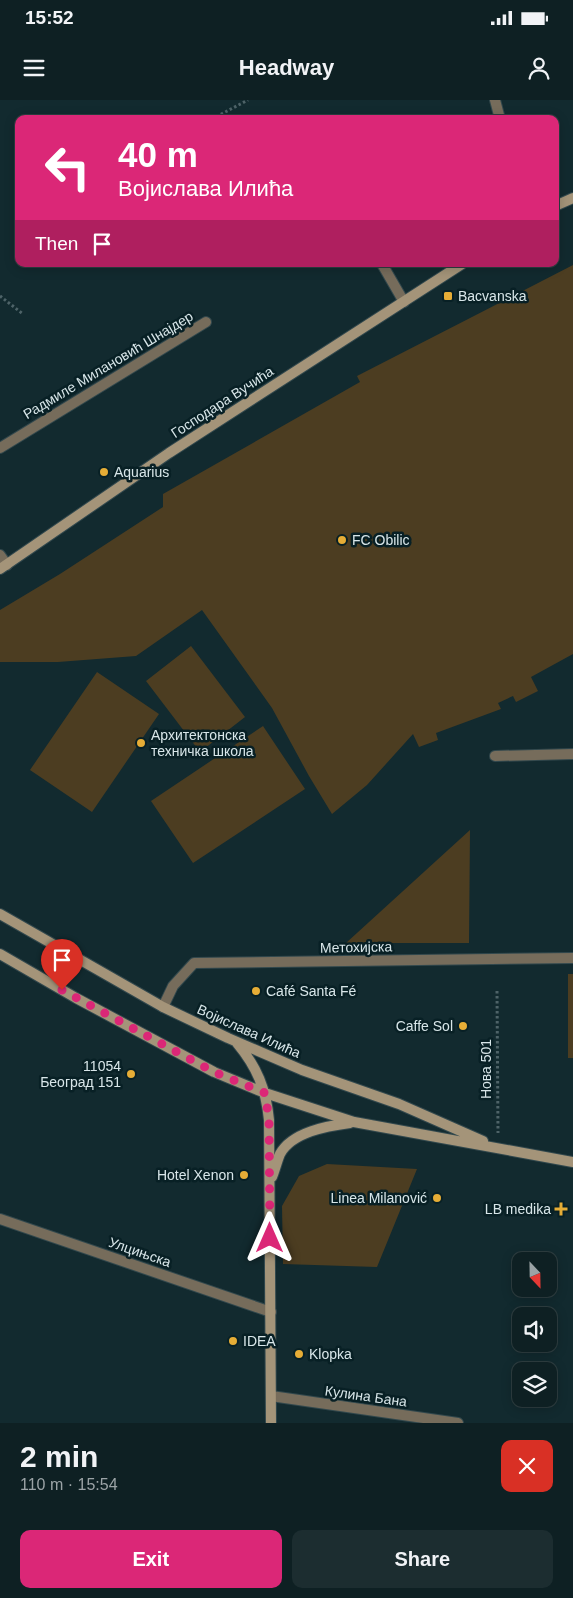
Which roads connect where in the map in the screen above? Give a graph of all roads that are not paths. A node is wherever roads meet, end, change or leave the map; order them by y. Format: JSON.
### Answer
{"nodes":[{"id":1,"x":495,"y":100,"type":"edge"},
{"id":2,"x":499,"y":115,"type":"edge"},
{"id":3,"x":573,"y":198,"type":"edge"},
{"id":4,"x":559,"y":204,"type":"edge"},
{"id":5,"x":384,"y":267,"type":"edge"},
{"id":6,"x":457,"y":267,"type":"edge"},
{"id":7,"x":404,"y":302,"type":"junction"},
{"id":8,"x":206,"y":322,"type":"dead end"},
{"id":9,"x":0,"y":448,"type":"edge"},
{"id":10,"x":0,"y":555,"type":"edge"},
{"id":11,"x":3,"y":567,"type":"edge"},
{"id":12,"x":573,"y":754,"type":"edge"},
{"id":13,"x":495,"y":756,"type":"dead end"},
{"id":14,"x":0,"y":914,"type":"edge"},
{"id":15,"x":0,"y":954,"type":"edge"},
{"id":16,"x":573,"y":958,"type":"edge"},
{"id":17,"x":163,"y":1007,"type":"junction"},
{"id":18,"x":235,"y":1040,"type":"junction"},
{"id":19,"x":265,"y":1093,"type":"junction"},
{"id":20,"x":354,"y":1122,"type":"junction"},
{"id":21,"x":498,"y":1147,"type":"junction"},
{"id":22,"x":573,"y":1162,"type":"edge"},
{"id":23,"x":270,"y":1182,"type":"junction"},
{"id":24,"x":0,"y":1219,"type":"edge"},
{"id":25,"x":271,"y":1312,"type":"junction"},
{"id":26,"x":271,"y":1396,"type":"junction"},
{"id":27,"x":271,"y":1423,"type":"edge"},
{"id":28,"x":458,"y":1423,"type":"edge"}],
"edges":[{"from":1,"to":2,"type":"street"},
{"from":3,"to":4,"type":"main road"},
{"from":5,"to":7,"type":"street"},
{"from":6,"to":7,"type":"main road","name":"Господара Вучића"},
{"from":7,"to":11,"type":"main road","name":"Господара Вучића"},
{"from":8,"to":9,"type":"street","name":"Радмиле Милановић Шнајдер"},
{"from":10,"to":11,"type":"street"},
{"from":12,"to":13,"type":"street"},
{"from":14,"to":17,"type":"main road","name":"Војислава Илића"},
{"from":15,"to":19,"type":"main road","name":"Војислава Илића"},
{"from":16,"to":17,"type":"street","name":"Метохијска"},
{"from":17,"to":18,"type":"main road","name":"Војислава Илића"},
{"from":18,"to":19,"type":"main road"},
{"from":18,"to":21,"type":"main road","name":"Војислава Илића"},
{"from":19,"to":20,"type":"main road","name":"Војислава Илића"},
{"from":19,"to":23,"type":"main road"},
{"from":20,"to":21,"type":"main road","name":"Војислава Илића"},
{"from":20,"to":23,"type":"main road"},
{"from":21,"to":22,"type":"main road","name":"Војислава Илића"},
{"from":23,"to":25,"type":"main road"},
{"from":24,"to":25,"type":"street","name":"Улцињска"},
{"from":25,"to":26,"type":"main road"},
{"from":26,"to":27,"type":"main road"},
{"from":26,"to":28,"type":"street","name":"Кулина Бана"}]}
